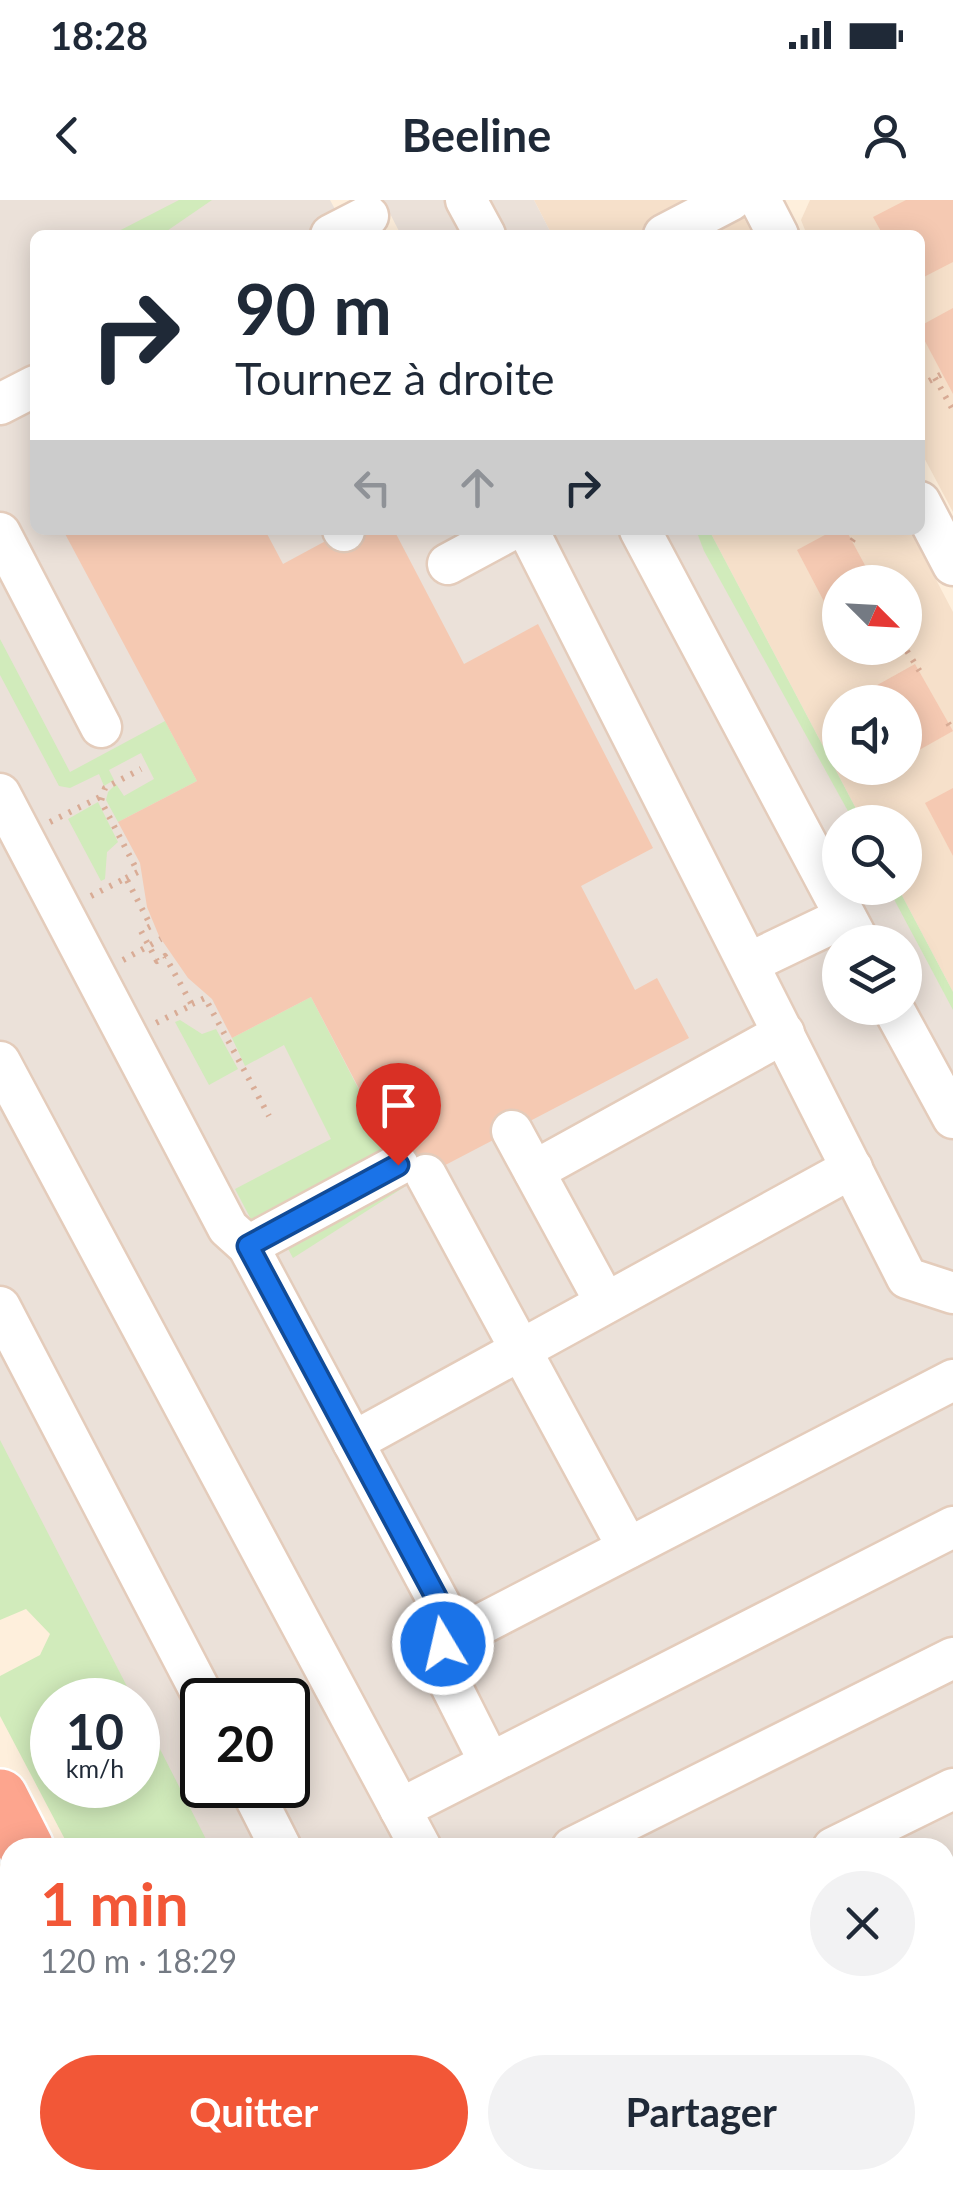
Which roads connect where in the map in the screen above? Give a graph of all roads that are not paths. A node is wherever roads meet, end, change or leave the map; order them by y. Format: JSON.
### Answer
{"nodes":[{"id":1,"x":466,"y":200,"type":"edge"},
{"id":2,"x":730,"y":200,"type":"edge"},
{"id":3,"x":760,"y":200,"type":"edge"},
{"id":4,"x":369,"y":217,"type":"edge"},
{"id":5,"x":342,"y":230,"type":"edge"},
{"id":6,"x":482,"y":230,"type":"edge"},
{"id":7,"x":673,"y":230,"type":"edge"},
{"id":8,"x":775,"y":230,"type":"edge"},
{"id":9,"x":30,"y":389,"type":"edge"},
{"id":10,"x":0,"y":404,"type":"edge"},
{"id":11,"x":925,"y":511,"type":"edge"},
{"id":12,"x":0,"y":533,"type":"edge"},
{"id":13,"x":502,"y":535,"type":"edge"},
{"id":14,"x":531,"y":535,"type":"edge"},
{"id":15,"x":643,"y":535,"type":"edge"},
{"id":16,"x":448,"y":564,"type":"dead end"},
{"id":17,"x":953,"y":564,"type":"edge"},
{"id":18,"x":101,"y":727,"type":"dead end"},
{"id":19,"x":0,"y":794,"type":"edge"},
{"id":20,"x":849,"y":925,"type":"edge"},
{"id":21,"x":822,"y":940,"type":"edge"},
{"id":22,"x":749,"y":963,"type":"junction"},
{"id":23,"x":903,"y":1025,"type":"edge"},
{"id":24,"x":784,"y":1033,"type":"junction"},
{"id":25,"x":0,"y":1062,"type":"edge"},
{"id":26,"x":953,"y":1118,"type":"edge"},
{"id":27,"x":512,"y":1131,"type":"dead end"},
{"id":28,"x":852,"y":1168,"type":"junction"},
{"id":29,"x":534,"y":1170,"type":"junction"},
{"id":30,"x":248,"y":1246,"type":"junction"},
{"id":31,"x":953,"y":1293,"type":"edge"},
{"id":32,"x":605,"y":1302,"type":"junction"},
{"id":33,"x":0,"y":1308,"type":"edge"},
{"id":34,"x":520,"y":1349,"type":"junction"},
{"id":35,"x":953,"y":1380,"type":"edge"},
{"id":36,"x":353,"y":1442,"type":"junction"},
{"id":37,"x":953,"y":1527,"type":"edge"},
{"id":38,"x":628,"y":1548,"type":"junction"},
{"id":39,"x":443,"y":1644,"type":"junction"},
{"id":40,"x":953,"y":1658,"type":"edge"},
{"id":41,"x":193,"y":1678,"type":"edge"},
{"id":42,"x":490,"y":1763,"type":"junction"},
{"id":43,"x":953,"y":1789,"type":"edge"},
{"id":44,"x":0,"y":1797,"type":"edge"},
{"id":45,"x":261,"y":1808,"type":"edge"},
{"id":46,"x":400,"y":1809,"type":"junction"},
{"id":47,"x":21,"y":1838,"type":"edge"},
{"id":48,"x":277,"y":1838,"type":"edge"},
{"id":49,"x":416,"y":1838,"type":"edge"},
{"id":50,"x":592,"y":1838,"type":"edge"},
{"id":51,"x":853,"y":1838,"type":"edge"}],
"edges":[{"from":1,"to":6,"type":"street"},
{"from":2,"to":7,"type":"street"},
{"from":3,"to":8,"type":"street"},
{"from":4,"to":5,"type":"street"},
{"from":9,"to":10,"type":"street"},
{"from":11,"to":17,"type":"street"},
{"from":12,"to":18,"type":"street"},
{"from":13,"to":16,"type":"street"},
{"from":14,"to":22,"type":"street"},
{"from":15,"to":20,"type":"street"},
{"from":19,"to":30,"type":"street"},
{"from":21,"to":22,"type":"street"},
{"from":22,"to":24,"type":"street"},
{"from":23,"to":26,"type":"street"},
{"from":24,"to":28,"type":"street"},
{"from":24,"to":29,"type":"street"},
{"from":25,"to":46,"type":"street"},
{"from":27,"to":29,"type":"street"},
{"from":28,"to":31,"type":"street"},
{"from":28,"to":32,"type":"street"},
{"from":29,"to":32,"type":"street"},
{"from":30,"to":34,"type":"street"},
{"from":30,"to":36,"type":"street"},
{"from":32,"to":34,"type":"street"},
{"from":33,"to":41,"type":"street"},
{"from":34,"to":36,"type":"street"},
{"from":34,"to":38,"type":"street"},
{"from":35,"to":38,"type":"street"},
{"from":36,"to":39,"type":"street"},
{"from":37,"to":42,"type":"street"},
{"from":38,"to":39,"type":"street"},
{"from":39,"to":42,"type":"street"},
{"from":40,"to":50,"type":"street"},
{"from":42,"to":46,"type":"street"},
{"from":43,"to":51,"type":"street"},
{"from":44,"to":47,"type":"highway"},
{"from":45,"to":48,"type":"street"},
{"from":46,"to":49,"type":"street"}]}
